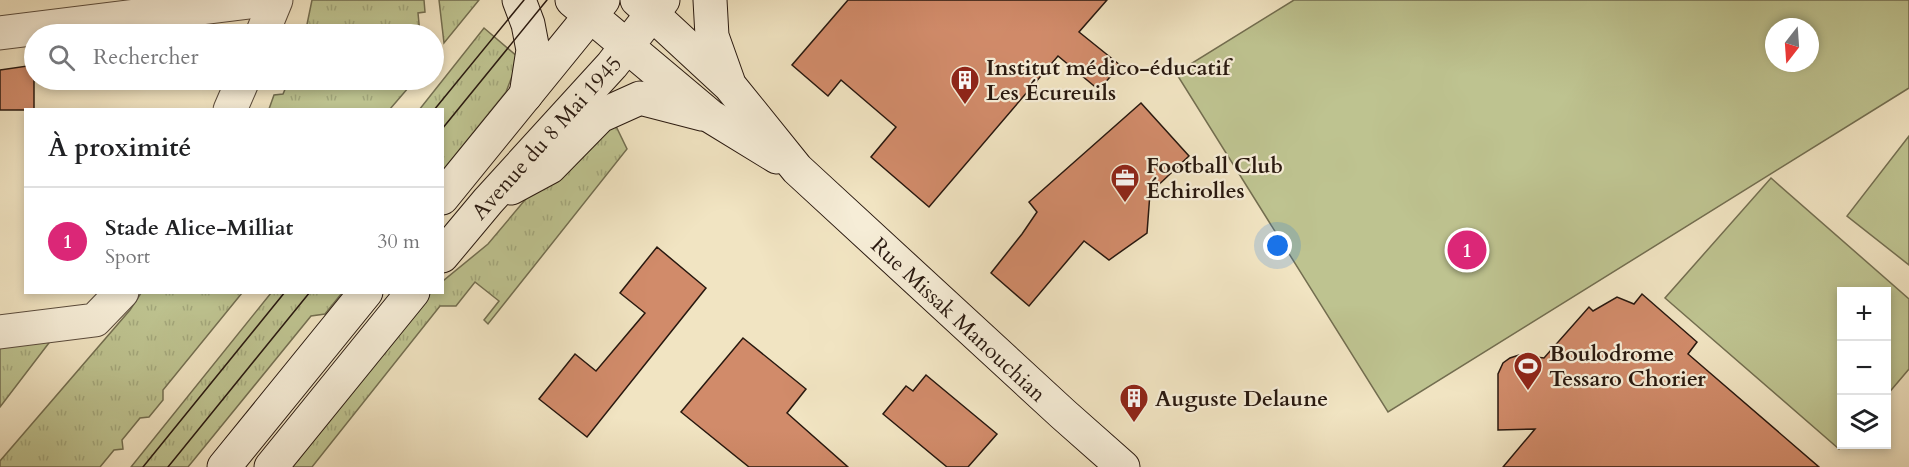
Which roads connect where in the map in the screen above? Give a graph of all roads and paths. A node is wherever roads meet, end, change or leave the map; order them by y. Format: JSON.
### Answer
{"nodes":[{"id":1,"x":264,"y":0,"type":"edge"},
{"id":2,"x":276,"y":0,"type":"edge"},
{"id":3,"x":519,"y":0,"type":"edge"},
{"id":4,"x":710,"y":0,"type":"edge"},
{"id":5,"x":622,"y":13,"type":"edge"},
{"id":6,"x":72,"y":24,"type":"edge"},
{"id":7,"x":266,"y":24,"type":"edge"},
{"id":8,"x":24,"y":30,"type":"edge"},
{"id":9,"x":0,"y":33,"type":"edge"},
{"id":10,"x":730,"y":86,"type":"junction"},
{"id":11,"x":239,"y":90,"type":"edge"},
{"id":12,"x":525,"y":97,"type":"junction"},
{"id":13,"x":231,"y":108,"type":"edge"},
{"id":14,"x":710,"y":116,"type":"junction"},
{"id":15,"x":768,"y":134,"type":"junction"},
{"id":16,"x":797,"y":169,"type":"junction"},
{"id":17,"x":444,"y":196,"type":"edge"},
{"id":18,"x":488,"y":201,"type":"junction"},
{"id":19,"x":444,"y":254,"type":"edge"},
{"id":20,"x":120,"y":294,"type":"edge"},
{"id":21,"x":364,"y":294,"type":"edge"},
{"id":22,"x":411,"y":294,"type":"edge"},
{"id":23,"x":0,"y":332,"type":"edge"},
{"id":24,"x":224,"y":467,"type":"edge"},
{"id":25,"x":271,"y":467,"type":"edge"},
{"id":26,"x":1123,"y":467,"type":"edge"}],
"edges":[{"from":1,"to":6,"type":"street"},
{"from":2,"to":7,"type":"street"},
{"from":3,"to":12,"type":"street"},
{"from":4,"to":10,"type":"street"},
{"from":5,"to":10,"type":"street","name":"Rue Missak Manouchian"},
{"from":5,"to":12,"type":"street","name":"Avenue du 8 Mai 1945"},
{"from":5,"to":14,"type":"street","name":"Rue Missak Manouchian"},
{"from":5,"to":15,"type":"street"},
{"from":5,"to":18,"type":"street","name":"Avenue du 8 Mai 1945"},
{"from":8,"to":9,"type":"street"},
{"from":10,"to":15,"type":"street","name":"Rue Missak Manouchian"},
{"from":11,"to":13,"type":"street"},
{"from":12,"to":17,"type":"street","name":"Avenue du 8 Mai 1945"},
{"from":14,"to":16,"type":"street","name":"Rue Missak Manouchian"},
{"from":14,"to":18,"type":"street"},
{"from":15,"to":16,"type":"street","name":"Rue Missak Manouchian"},
{"from":16,"to":26,"type":"street","name":"Rue Missak Manouchian"},
{"from":18,"to":19,"type":"street","name":"Avenue du 8 Mai 1945"},
{"from":20,"to":23,"type":"street"},
{"from":21,"to":24,"type":"street"},
{"from":22,"to":25,"type":"street"}]}
